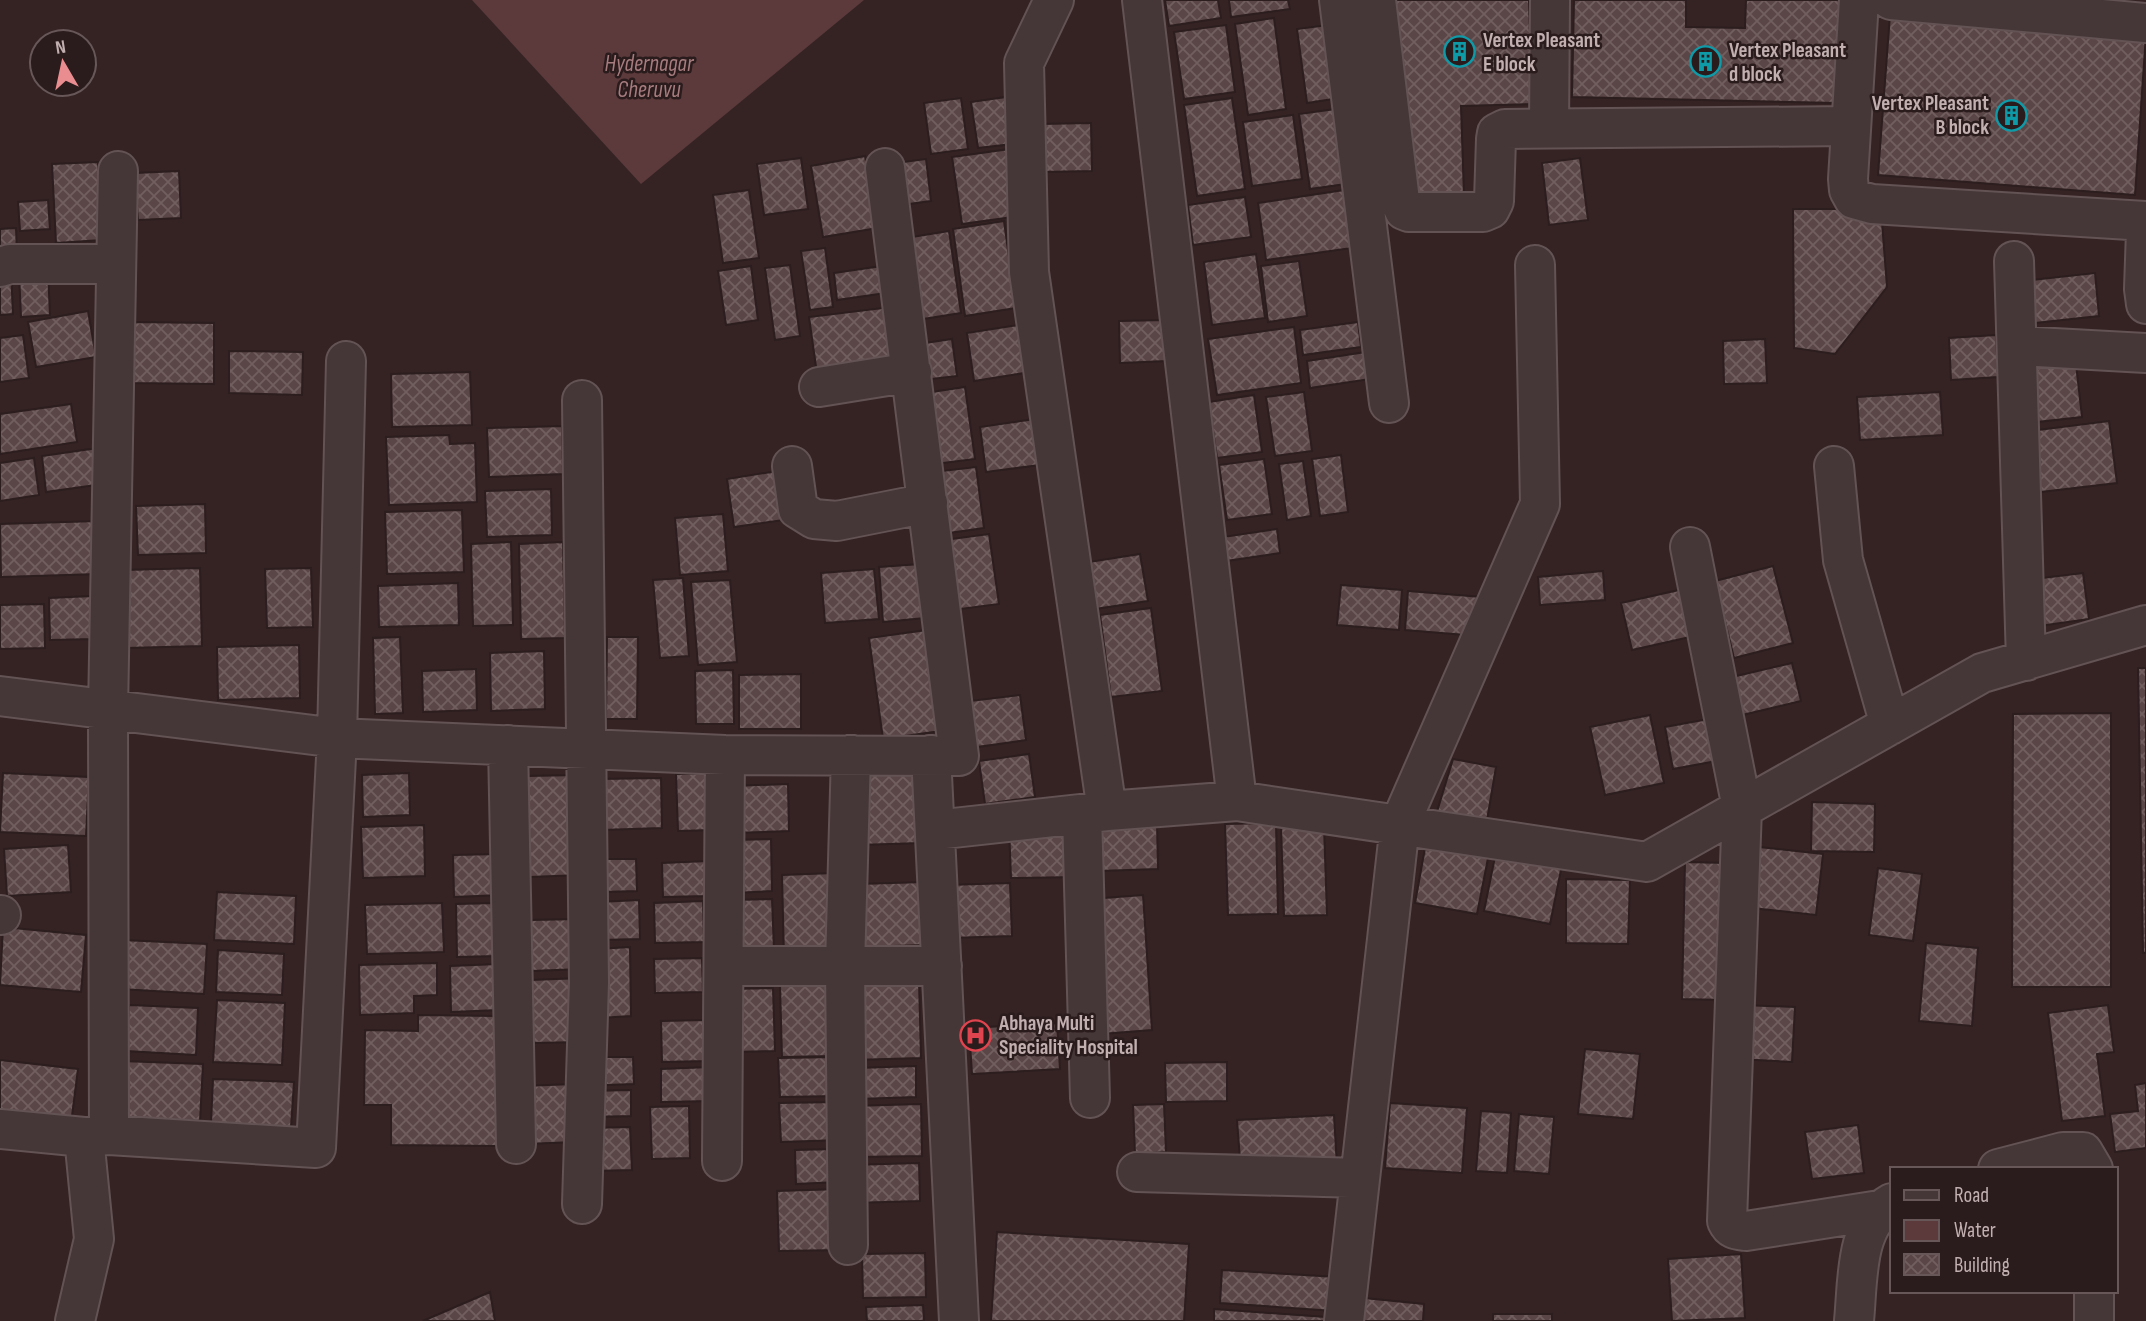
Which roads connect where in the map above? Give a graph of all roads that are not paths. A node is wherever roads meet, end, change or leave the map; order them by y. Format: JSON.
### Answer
{"nodes":[{"id":1,"x":1054,"y":0,"type":"edge"},
{"id":2,"x":1142,"y":0,"type":"edge"},
{"id":3,"x":1339,"y":0,"type":"edge"},
{"id":4,"x":1376,"y":0,"type":"edge"},
{"id":5,"x":1550,"y":0,"type":"edge"},
{"id":6,"x":1859,"y":0,"type":"edge"},
{"id":7,"x":1891,"y":0,"type":"edge"},
{"id":8,"x":2059,"y":7,"type":"edge"},
{"id":9,"x":2146,"y":23,"type":"edge"},
{"id":10,"x":1850,"y":126,"type":"junction"},
{"id":11,"x":1549,"y":128,"type":"junction"},
{"id":12,"x":885,"y":168,"type":"dead end"},
{"id":13,"x":118,"y":170,"type":"dead end"},
{"id":14,"x":2146,"y":221,"type":"edge"},
{"id":15,"x":2146,"y":232,"type":"edge"},
{"id":16,"x":2014,"y":261,"type":"dead end"},
{"id":17,"x":116,"y":264,"type":"junction"},
{"id":18,"x":1535,"y":265,"type":"dead end"},
{"id":19,"x":0,"y":267,"type":"edge"},
{"id":20,"x":2146,"y":304,"type":"edge"},
{"id":21,"x":2017,"y":346,"type":"junction"},
{"id":22,"x":2146,"y":353,"type":"edge"},
{"id":23,"x":346,"y":361,"type":"dead end"},
{"id":24,"x":912,"y":372,"type":"junction"},
{"id":25,"x":819,"y":387,"type":"dead end"},
{"id":26,"x":582,"y":400,"type":"dead end"},
{"id":27,"x":1390,"y":402,"type":"dead end"},
{"id":28,"x":1834,"y":466,"type":"dead end"},
{"id":29,"x":792,"y":467,"type":"dead end"},
{"id":30,"x":928,"y":503,"type":"junction"},
{"id":31,"x":1690,"y":547,"type":"dead end"},
{"id":32,"x":2146,"y":625,"type":"edge"},
{"id":33,"x":2026,"y":661,"type":"junction"},
{"id":34,"x":0,"y":696,"type":"edge"},
{"id":35,"x":108,"y":711,"type":"junction"},
{"id":36,"x":1890,"y":725,"type":"junction"},
{"id":37,"x":337,"y":738,"type":"junction"},
{"id":38,"x":508,"y":745,"type":"junction"},
{"id":39,"x":585,"y":748,"type":"junction"},
{"id":40,"x":725,"y":755,"type":"junction"},
{"id":41,"x":851,"y":755,"type":"junction"},
{"id":42,"x":931,"y":755,"type":"junction"},
{"id":43,"x":1237,"y":801,"type":"junction"},
{"id":44,"x":1742,"y":808,"type":"junction"},
{"id":45,"x":1095,"y":813,"type":"junction"},
{"id":46,"x":1400,"y":824,"type":"junction"},
{"id":47,"x":935,"y":830,"type":"junction"},
{"id":48,"x":845,"y":966,"type":"junction"},
{"id":49,"x":942,"y":966,"type":"junction"},
{"id":50,"x":724,"y":967,"type":"junction"},
{"id":51,"x":1090,"y":1098,"type":"dead end"},
{"id":52,"x":0,"y":1129,"type":"edge"},
{"id":53,"x":96,"y":1136,"type":"junction"},
{"id":54,"x":516,"y":1144,"type":"dead end"},
{"id":55,"x":722,"y":1161,"type":"dead end"},
{"id":56,"x":2006,"y":1167,"type":"edge"},
{"id":57,"x":2092,"y":1167,"type":"edge"},
{"id":58,"x":1137,"y":1172,"type":"dead end"},
{"id":59,"x":1360,"y":1178,"type":"junction"},
{"id":60,"x":582,"y":1204,"type":"dead end"},
{"id":61,"x":1886,"y":1206,"type":"edge"},
{"id":62,"x":849,"y":1245,"type":"dead end"},
{"id":63,"x":2094,"y":1293,"type":"edge"},
{"id":64,"x":75,"y":1321,"type":"edge"},
{"id":65,"x":959,"y":1321,"type":"edge"},
{"id":66,"x":1344,"y":1321,"type":"edge"},
{"id":67,"x":1854,"y":1321,"type":"edge"},
{"id":68,"x":2094,"y":1321,"type":"edge"}],
"edges":[{"from":1,"to":45,"type":"street"},
{"from":2,"to":43,"type":"street"},
{"from":3,"to":27,"type":"street"},
{"from":4,"to":11,"type":"street"},
{"from":5,"to":11,"type":"street"},
{"from":6,"to":10,"type":"street"},
{"from":7,"to":8,"type":"street"},
{"from":8,"to":9,"type":"street"},
{"from":10,"to":11,"type":"street"},
{"from":10,"to":14,"type":"street"},
{"from":12,"to":24,"type":"street"},
{"from":13,"to":17,"type":"street"},
{"from":15,"to":20,"type":"street"},
{"from":16,"to":21,"type":"street"},
{"from":17,"to":19,"type":"street"},
{"from":17,"to":35,"type":"street"},
{"from":18,"to":46,"type":"street"},
{"from":21,"to":22,"type":"street"},
{"from":21,"to":33,"type":"street"},
{"from":23,"to":37,"type":"street"},
{"from":24,"to":25,"type":"street"},
{"from":24,"to":30,"type":"street"},
{"from":26,"to":39,"type":"street"},
{"from":28,"to":36,"type":"street"},
{"from":29,"to":30,"type":"street"},
{"from":30,"to":42,"type":"street"},
{"from":31,"to":44,"type":"street"},
{"from":32,"to":33,"type":"street"},
{"from":33,"to":36,"type":"street"},
{"from":34,"to":35,"type":"street"},
{"from":35,"to":37,"type":"street"},
{"from":35,"to":53,"type":"street"},
{"from":36,"to":44,"type":"street"},
{"from":37,"to":38,"type":"street"},
{"from":37,"to":53,"type":"street"},
{"from":38,"to":39,"type":"street"},
{"from":38,"to":54,"type":"street"},
{"from":39,"to":40,"type":"street"},
{"from":39,"to":60,"type":"street"},
{"from":40,"to":41,"type":"street"},
{"from":40,"to":50,"type":"street"},
{"from":41,"to":42,"type":"street"},
{"from":41,"to":48,"type":"street"},
{"from":42,"to":47,"type":"street"},
{"from":43,"to":45,"type":"street"},
{"from":43,"to":46,"type":"street"},
{"from":44,"to":46,"type":"street"},
{"from":44,"to":61,"type":"street"},
{"from":45,"to":47,"type":"street"},
{"from":45,"to":51,"type":"street"},
{"from":46,"to":59,"type":"street"},
{"from":47,"to":49,"type":"street"},
{"from":48,"to":49,"type":"street"},
{"from":48,"to":50,"type":"street"},
{"from":48,"to":62,"type":"street"},
{"from":49,"to":65,"type":"street"},
{"from":50,"to":55,"type":"street"},
{"from":52,"to":53,"type":"street"},
{"from":53,"to":64,"type":"street"},
{"from":56,"to":57,"type":"street"},
{"from":58,"to":59,"type":"street"},
{"from":59,"to":66,"type":"street"},
{"from":61,"to":67,"type":"street"},
{"from":63,"to":68,"type":"street"}]}
